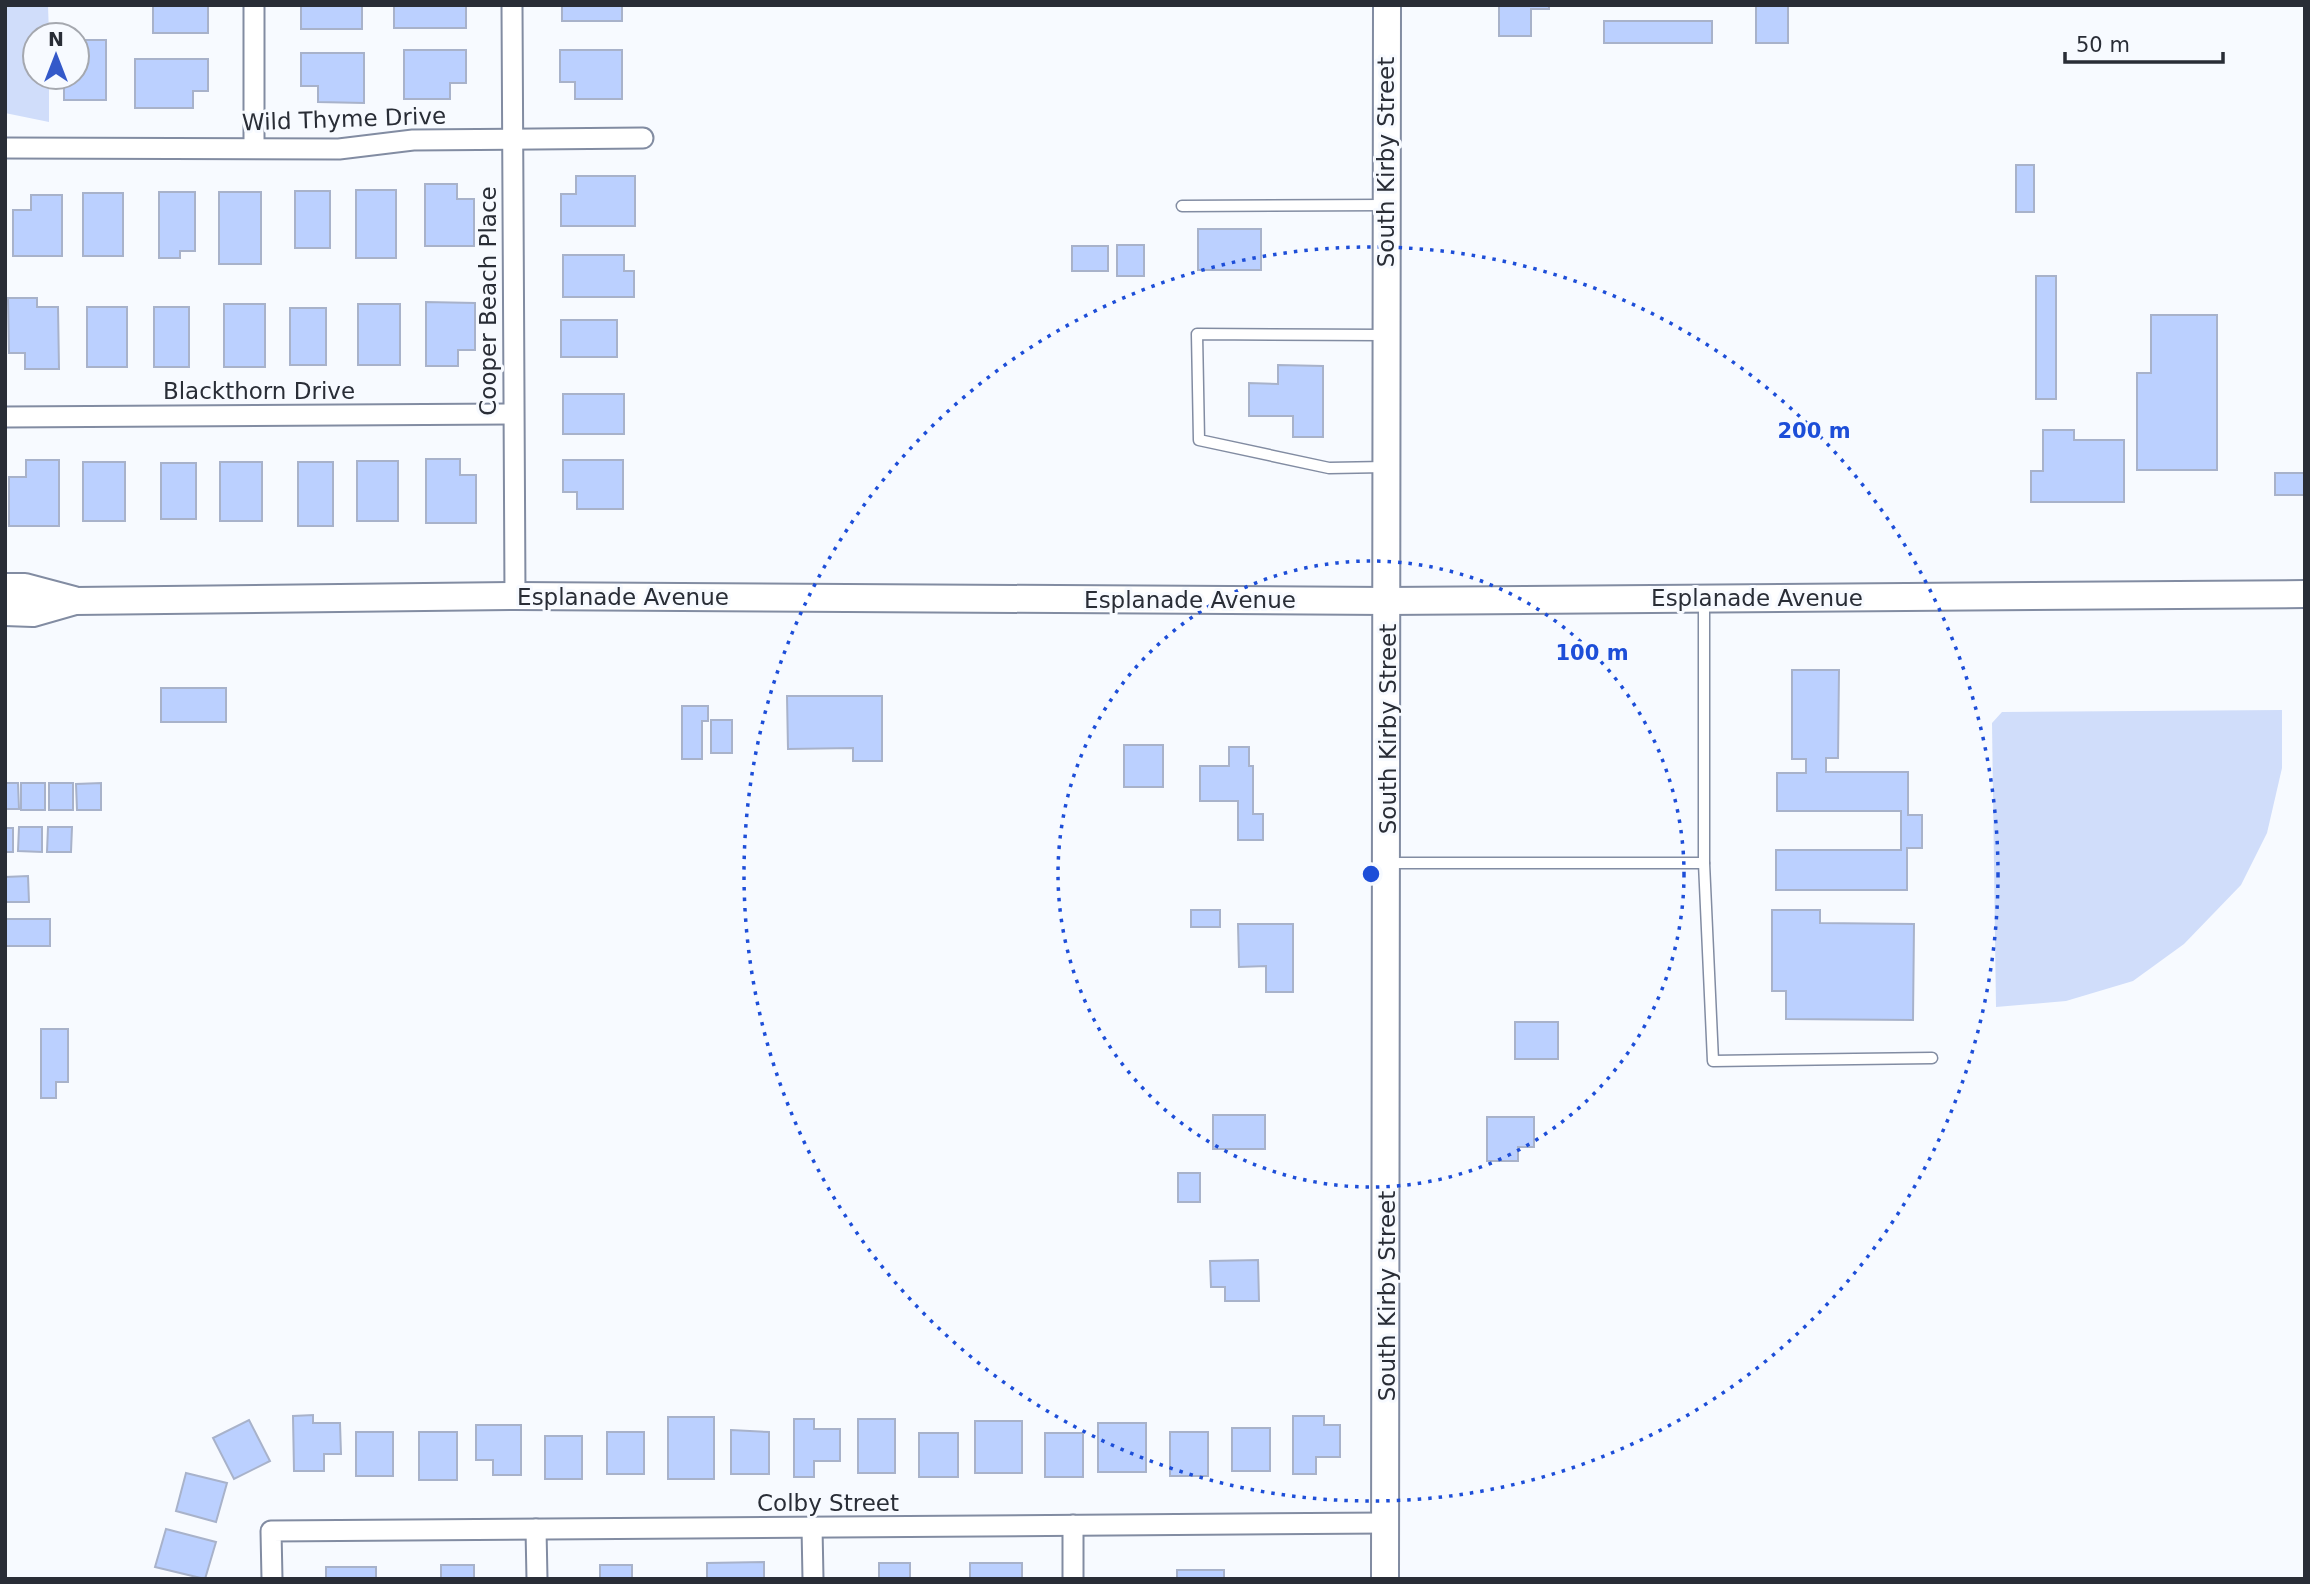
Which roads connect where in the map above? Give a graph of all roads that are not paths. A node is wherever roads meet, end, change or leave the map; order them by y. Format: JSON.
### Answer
{"nodes":[{"id":1,"x":254,"y":5,"type":"edge"},
{"id":2,"x":512,"y":5,"type":"edge"},
{"id":3,"x":1387,"y":5,"type":"edge"},
{"id":4,"x":643,"y":138,"type":"dead end"},
{"id":5,"x":512,"y":139,"type":"junction"},
{"id":6,"x":5,"y":148,"type":"edge"},
{"id":7,"x":254,"y":148,"type":"junction"},
{"id":8,"x":1385,"y":205,"type":"junction"},
{"id":9,"x":1182,"y":206,"type":"dead end"},
{"id":10,"x":1385,"y":335,"type":"junction"},
{"id":11,"x":513,"y":414,"type":"junction"},
{"id":12,"x":5,"y":417,"type":"edge"},
{"id":13,"x":1386,"y":467,"type":"junction"},
{"id":14,"x":5,"y":587,"type":"edge"},
{"id":15,"x":2305,"y":594,"type":"edge"},
{"id":16,"x":515,"y":596,"type":"junction"},
{"id":17,"x":1704,"y":599,"type":"junction"},
{"id":18,"x":75,"y":601,"type":"junction"},
{"id":19,"x":1387,"y":601,"type":"junction"},
{"id":20,"x":5,"y":612,"type":"edge"},
{"id":21,"x":1388,"y":863,"type":"junction"},
{"id":22,"x":1704,"y":863,"type":"junction"},
{"id":23,"x":1932,"y":1058,"type":"dead end"},
{"id":24,"x":1386,"y":1523,"type":"junction"},
{"id":25,"x":1073,"y":1525,"type":"junction"},
{"id":26,"x":812,"y":1527,"type":"junction"},
{"id":27,"x":536,"y":1529,"type":"junction"},
{"id":28,"x":272,"y":1579,"type":"edge"},
{"id":29,"x":537,"y":1579,"type":"edge"},
{"id":30,"x":813,"y":1579,"type":"edge"},
{"id":31,"x":1073,"y":1579,"type":"edge"},
{"id":32,"x":1385,"y":1579,"type":"edge"}],
"edges":[{"from":1,"to":7,"type":"street"},
{"from":2,"to":5,"type":"street","name":"Cooper Beach Place"},
{"from":3,"to":8,"type":"main road","name":"South Kirby Street"},
{"from":4,"to":5,"type":"street","name":"Wild Thyme Drive"},
{"from":5,"to":7,"type":"street","name":"Wild Thyme Drive"},
{"from":5,"to":11,"type":"street","name":"Cooper Beach Place"},
{"from":6,"to":7,"type":"street","name":"Wild Thyme Drive"},
{"from":8,"to":9,"type":"lane"},
{"from":8,"to":10,"type":"main road","name":"South Kirby Street"},
{"from":10,"to":13,"type":"main road","name":"South Kirby Street"},
{"from":10,"to":13,"type":"lane"},
{"from":11,"to":12,"type":"street","name":"Blackthorn Drive"},
{"from":11,"to":16,"type":"street","name":"Cooper Beach Place"},
{"from":13,"to":19,"type":"main road","name":"South Kirby Street"},
{"from":14,"to":18,"type":"main road","name":"Esplanade Avenue"},
{"from":15,"to":17,"type":"main road","name":"Esplanade Avenue"},
{"from":16,"to":18,"type":"main road","name":"Esplanade Avenue"},
{"from":16,"to":19,"type":"main road","name":"Esplanade Avenue"},
{"from":17,"to":19,"type":"main road","name":"Esplanade Avenue"},
{"from":17,"to":22,"type":"lane"},
{"from":18,"to":20,"type":"main road","name":"Esplanade Avenue"},
{"from":19,"to":21,"type":"main road","name":"South Kirby Street"},
{"from":21,"to":22,"type":"lane"},
{"from":21,"to":24,"type":"main road","name":"South Kirby Street"},
{"from":22,"to":23,"type":"lane"},
{"from":24,"to":25,"type":"street","name":"Colby Street"},
{"from":24,"to":32,"type":"main road","name":"South Kirby Street"},
{"from":25,"to":26,"type":"street","name":"Colby Street"},
{"from":25,"to":31,"type":"street"},
{"from":26,"to":27,"type":"street","name":"Colby Street"},
{"from":26,"to":30,"type":"street"},
{"from":27,"to":28,"type":"street","name":"Colby Street"},
{"from":27,"to":29,"type":"street"}]}
